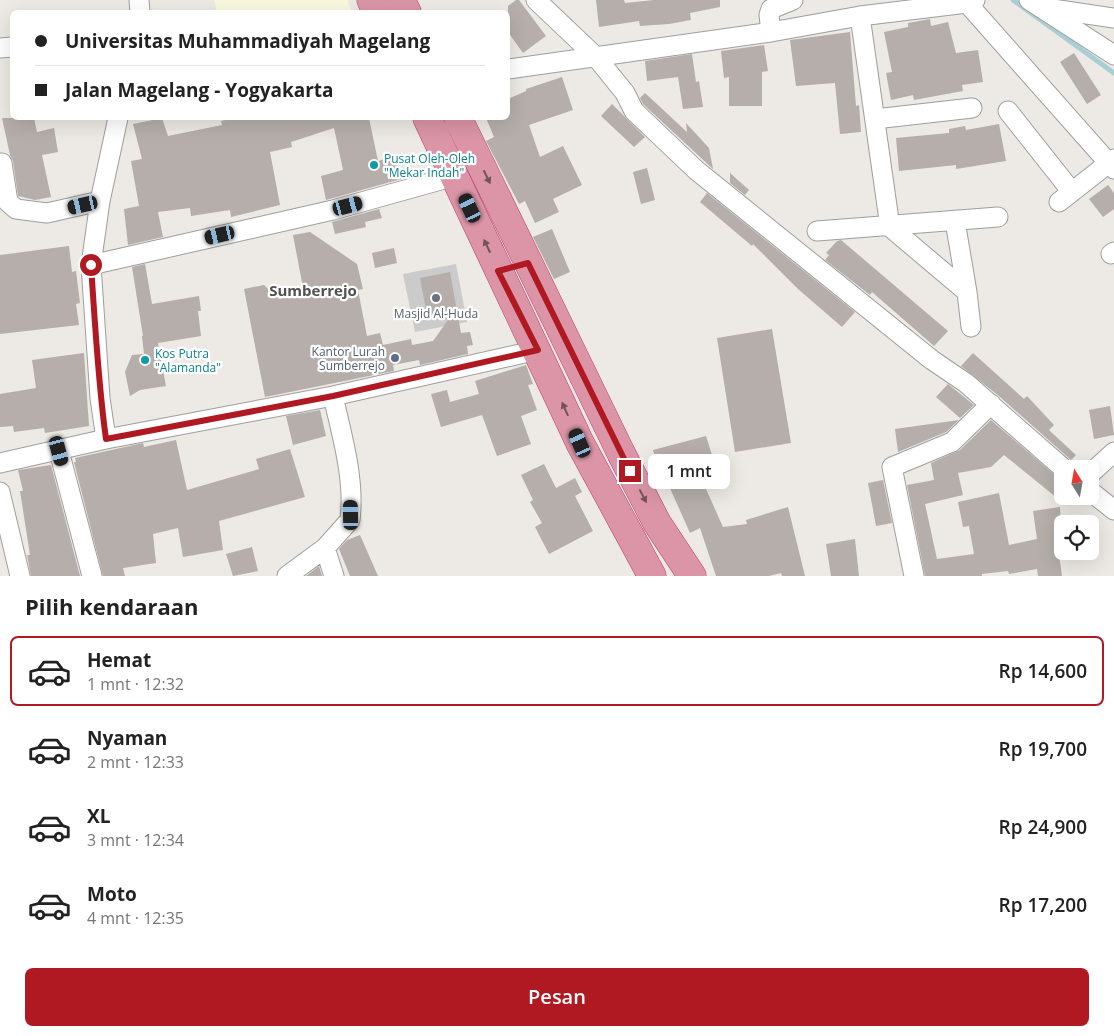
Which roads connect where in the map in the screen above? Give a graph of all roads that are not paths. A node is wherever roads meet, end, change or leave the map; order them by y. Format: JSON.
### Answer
{"nodes":[{"id":1,"x":536,"y":0,"type":"edge"},
{"id":2,"x":793,"y":0,"type":"edge"},
{"id":3,"x":971,"y":2,"type":"edge"},
{"id":4,"x":1034,"y":4,"type":"edge"},
{"id":5,"x":860,"y":16,"type":"junction"},
{"id":6,"x":1114,"y":18,"type":"edge"},
{"id":7,"x":771,"y":32,"type":"junction"},
{"id":8,"x":1114,"y":55,"type":"edge"},
{"id":9,"x":596,"y":57,"type":"junction"},
{"id":10,"x":510,"y":69,"type":"edge"},
{"id":11,"x":972,"y":108,"type":"dead end"},
{"id":12,"x":1008,"y":111,"type":"dead end"},
{"id":13,"x":875,"y":119,"type":"junction"},
{"id":14,"x":118,"y":120,"type":"edge"},
{"id":15,"x":428,"y":120,"type":"edge"},
{"id":16,"x":459,"y":120,"type":"edge"},
{"id":17,"x":1,"y":159,"type":"edge"},
{"id":18,"x":1112,"y":164,"type":"edge"},
{"id":19,"x":455,"y":176,"type":"junction"},
{"id":20,"x":100,"y":201,"type":"junction"},
{"id":21,"x":998,"y":217,"type":"dead end"},
{"id":22,"x":955,"y":221,"type":"junction"},
{"id":23,"x":890,"y":227,"type":"junction"},
{"id":24,"x":817,"y":231,"type":"dead end"},
{"id":25,"x":528,"y":263,"type":"junction"},
{"id":26,"x":91,"y":265,"type":"junction"},
{"id":27,"x":498,"y":271,"type":"junction"},
{"id":28,"x":966,"y":292,"type":"junction"},
{"id":29,"x":971,"y":327,"type":"dead end"},
{"id":30,"x":538,"y":350,"type":"junction"},
{"id":31,"x":333,"y":396,"type":"junction"},
{"id":32,"x":991,"y":404,"type":"junction"},
{"id":33,"x":106,"y":439,"type":"junction"},
{"id":34,"x":59,"y":451,"type":"junction"},
{"id":35,"x":1114,"y":452,"type":"edge"},
{"id":36,"x":1054,"y":460,"type":"edge"},
{"id":37,"x":0,"y":463,"type":"edge"},
{"id":38,"x":1099,"y":466,"type":"edge"},
{"id":39,"x":0,"y":492,"type":"edge"},
{"id":40,"x":1099,"y":498,"type":"edge"},
{"id":41,"x":1114,"y":510,"type":"edge"},
{"id":42,"x":325,"y":548,"type":"junction"},
{"id":43,"x":20,"y":576,"type":"edge"},
{"id":44,"x":92,"y":576,"type":"edge"},
{"id":45,"x":287,"y":576,"type":"edge"},
{"id":46,"x":334,"y":576,"type":"edge"},
{"id":47,"x":652,"y":576,"type":"edge"},
{"id":48,"x":692,"y":576,"type":"edge"},
{"id":49,"x":914,"y":576,"type":"edge"}],
"edges":[{"from":1,"to":9,"type":"street"},
{"from":2,"to":7,"type":"street"},
{"from":3,"to":5,"type":"street"},
{"from":3,"to":18,"type":"street"},
{"from":4,"to":6,"type":"street"},
{"from":4,"to":8,"type":"street"},
{"from":5,"to":7,"type":"street"},
{"from":5,"to":13,"type":"street"},
{"from":7,"to":9,"type":"street"},
{"from":9,"to":10,"type":"street"},
{"from":9,"to":32,"type":"street"},
{"from":11,"to":13,"type":"street"},
{"from":12,"to":18,"type":"street"},
{"from":13,"to":23,"type":"street"},
{"from":14,"to":20,"type":"street"},
{"from":15,"to":19,"type":"highway"},
{"from":16,"to":25,"type":"highway","one_way":true},
{"from":17,"to":20,"type":"street"},
{"from":19,"to":26,"type":"street"},
{"from":27,"to":19,"type":"highway","one_way":true},
{"from":20,"to":26,"type":"street"},
{"from":21,"to":22,"type":"street"},
{"from":22,"to":23,"type":"street"},
{"from":22,"to":28,"type":"street"},
{"from":23,"to":24,"type":"street"},
{"from":23,"to":28,"type":"street"},
{"from":25,"to":27,"type":"highway"},
{"from":25,"to":48,"type":"highway","one_way":true},
{"from":26,"to":33,"type":"street"},
{"from":27,"to":30,"type":"highway"},
{"from":28,"to":29,"type":"street"},
{"from":30,"to":31,"type":"street"},
{"from":47,"to":30,"type":"highway","one_way":true},
{"from":31,"to":33,"type":"street"},
{"from":31,"to":42,"type":"street"},
{"from":32,"to":36,"type":"street"},
{"from":32,"to":49,"type":"street"},
{"from":33,"to":34,"type":"street"},
{"from":34,"to":37,"type":"street"},
{"from":34,"to":44,"type":"street"},
{"from":35,"to":38,"type":"street"},
{"from":39,"to":43,"type":"street"},
{"from":40,"to":41,"type":"street"},
{"from":42,"to":45,"type":"street"},
{"from":42,"to":46,"type":"street"}]}
